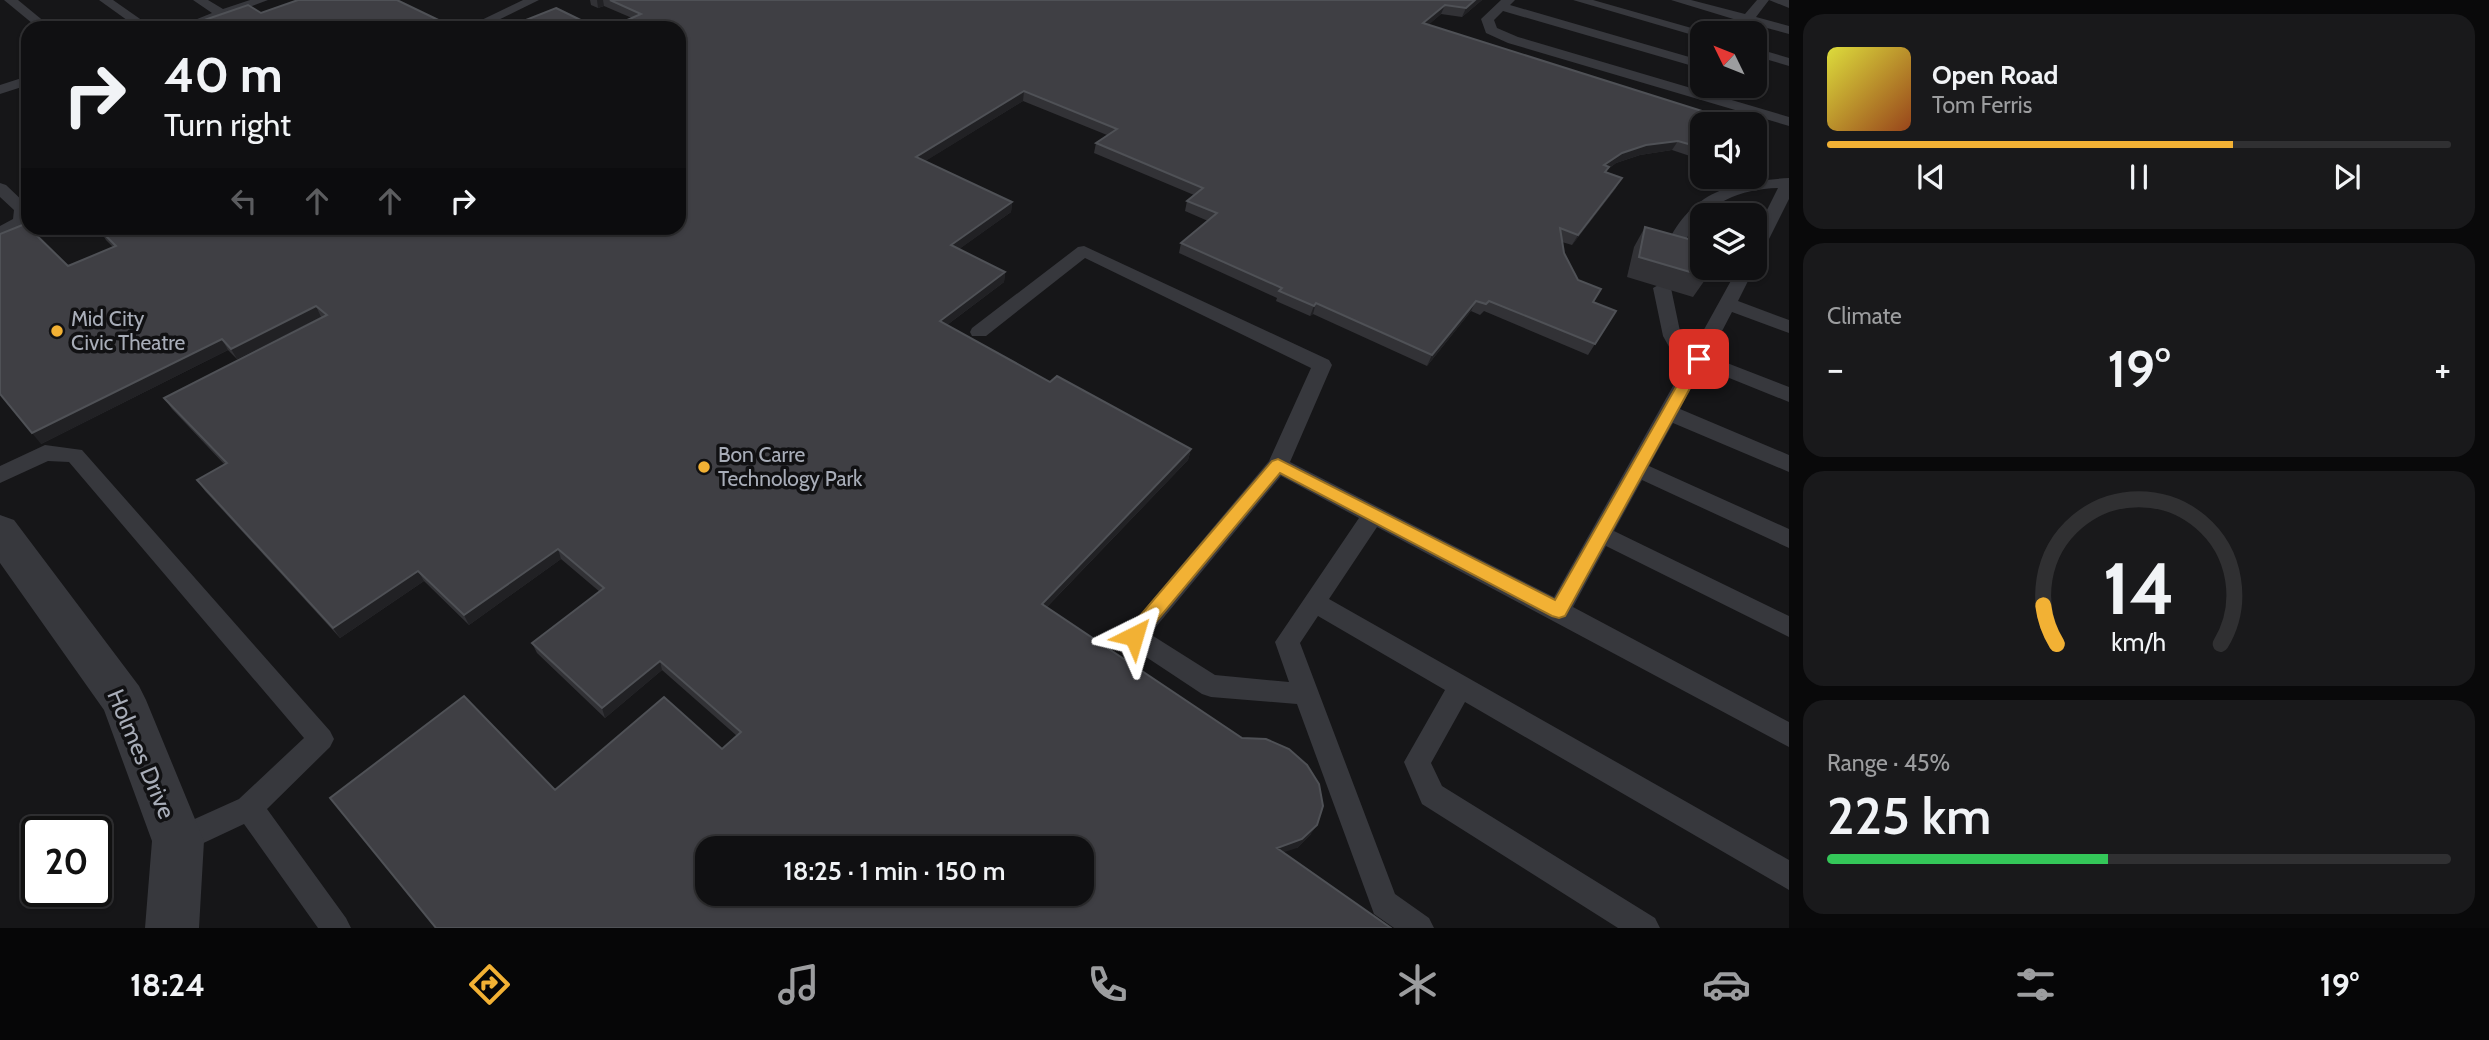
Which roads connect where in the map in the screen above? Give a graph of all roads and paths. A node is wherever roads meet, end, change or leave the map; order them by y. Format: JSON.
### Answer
{"nodes":[{"id":1,"x":10,"y":0,"type":"edge"},
{"id":2,"x":105,"y":0,"type":"edge"},
{"id":3,"x":199,"y":0,"type":"edge"},
{"id":4,"x":262,"y":0,"type":"edge"},
{"id":5,"x":533,"y":0,"type":"edge"},
{"id":6,"x":1579,"y":0,"type":"edge"},
{"id":7,"x":1677,"y":0,"type":"edge"},
{"id":8,"x":1763,"y":0,"type":"edge"},
{"id":9,"x":1774,"y":0,"type":"edge"},
{"id":10,"x":1506,"y":3,"type":"edge"},
{"id":11,"x":1789,"y":4,"type":"edge"},
{"id":12,"x":222,"y":14,"type":"junction"},
{"id":13,"x":1749,"y":19,"type":"junction"},
{"id":14,"x":37,"y":21,"type":"edge"},
{"id":15,"x":136,"y":21,"type":"edge"},
{"id":16,"x":202,"y":21,"type":"edge"},
{"id":17,"x":486,"y":21,"type":"edge"},
{"id":18,"x":1690,"y":30,"type":"edge"},
{"id":19,"x":1789,"y":30,"type":"edge"},
{"id":20,"x":1768,"y":56,"type":"edge"},
{"id":21,"x":1690,"y":61,"type":"edge"},
{"id":22,"x":1789,"y":62,"type":"edge"},
{"id":23,"x":21,"y":82,"type":"edge"},
{"id":24,"x":2,"y":87,"type":"edge"},
{"id":25,"x":1690,"y":92,"type":"edge"},
{"id":26,"x":1709,"y":98,"type":"edge"},
{"id":27,"x":1789,"y":122,"type":"edge"},
{"id":28,"x":1789,"y":183,"type":"edge"},
{"id":29,"x":0,"y":188,"type":"edge"},
{"id":30,"x":21,"y":208,"type":"edge"},
{"id":31,"x":1771,"y":219,"type":"junction"},
{"id":32,"x":21,"y":220,"type":"edge"},
{"id":33,"x":1789,"y":226,"type":"edge"},
{"id":34,"x":1767,"y":227,"type":"edge"},
{"id":35,"x":0,"y":233,"type":"edge"},
{"id":36,"x":1670,"y":257,"type":"edge"},
{"id":37,"x":1741,"y":280,"type":"edge"},
{"id":38,"x":1662,"y":288,"type":"dead end"},
{"id":39,"x":1729,"y":304,"type":"junction"},
{"id":40,"x":1789,"y":327,"type":"edge"},
{"id":41,"x":979,"y":332,"type":"dead end"},
{"id":42,"x":1696,"y":365,"type":"junction"},
{"id":43,"x":1789,"y":395,"type":"edge"},
{"id":44,"x":1669,"y":413,"type":"junction"},
{"id":45,"x":1789,"y":464,"type":"edge"},
{"id":46,"x":1278,"y":465,"type":"junction"},
{"id":47,"x":1637,"y":469,"type":"junction"},
{"id":48,"x":0,"y":475,"type":"edge"},
{"id":49,"x":1373,"y":515,"type":"junction"},
{"id":50,"x":0,"y":531,"type":"edge"},
{"id":51,"x":1601,"y":534,"type":"junction"},
{"id":52,"x":1789,"y":539,"type":"edge"},
{"id":53,"x":1314,"y":602,"type":"junction"},
{"id":54,"x":1559,"y":611,"type":"junction"},
{"id":55,"x":1789,"y":627,"type":"edge"},
{"id":56,"x":1461,"y":688,"type":"junction"},
{"id":57,"x":1306,"y":694,"type":"junction"},
{"id":58,"x":1789,"y":734,"type":"edge"},
{"id":59,"x":249,"y":808,"type":"junction"},
{"id":60,"x":178,"y":841,"type":"junction"},
{"id":61,"x":1789,"y":876,"type":"edge"},
{"id":62,"x":172,"y":928,"type":"edge"},
{"id":63,"x":336,"y":928,"type":"edge"},
{"id":64,"x":1419,"y":928,"type":"edge"},
{"id":65,"x":1645,"y":928,"type":"edge"}],
"edges":[{"from":1,"to":14,"type":"lane"},
{"from":2,"to":15,"type":"lane"},
{"from":3,"to":12,"type":"lane"},
{"from":4,"to":12,"type":"lane"},
{"from":5,"to":17,"type":"lane"},
{"from":6,"to":18,"type":"lane"},
{"from":7,"to":13,"type":"lane"},
{"from":8,"to":13,"type":"lane"},
{"from":9,"to":11,"type":"lane"},
{"from":10,"to":21,"type":"lane"},
{"from":10,"to":25,"type":"lane"},
{"from":12,"to":16,"type":"lane"},
{"from":13,"to":19,"type":"lane"},
{"from":20,"to":22,"type":"lane"},
{"from":23,"to":24,"type":"lane"},
{"from":26,"to":27,"type":"lane"},
{"from":28,"to":31,"type":"lane"},
{"from":28,"to":36,"type":"lane"},
{"from":29,"to":30,"type":"lane"},
{"from":31,"to":33,"type":"lane"},
{"from":31,"to":34,"type":"lane"},
{"from":32,"to":35,"type":"lane"},
{"from":37,"to":39,"type":"lane"},
{"from":38,"to":42,"type":"lane"},
{"from":39,"to":40,"type":"lane"},
{"from":39,"to":42,"type":"lane"},
{"from":41,"to":46,"type":"lane"},
{"from":42,"to":43,"type":"lane"},
{"from":42,"to":44,"type":"lane"},
{"from":44,"to":45,"type":"lane"},
{"from":44,"to":47,"type":"lane"},
{"from":46,"to":49,"type":"lane"},
{"from":46,"to":57,"type":"lane"},
{"from":47,"to":51,"type":"lane"},
{"from":47,"to":52,"type":"lane"},
{"from":48,"to":59,"type":"lane"},
{"from":49,"to":53,"type":"lane"},
{"from":49,"to":54,"type":"lane"},
{"from":50,"to":60,"type":"street","name":"Holmes Drive"},
{"from":51,"to":54,"type":"lane"},
{"from":51,"to":55,"type":"lane"},
{"from":53,"to":56,"type":"lane"},
{"from":53,"to":57,"type":"lane"},
{"from":54,"to":58,"type":"lane"},
{"from":56,"to":61,"type":"lane"},
{"from":56,"to":65,"type":"lane"},
{"from":57,"to":64,"type":"lane"},
{"from":59,"to":60,"type":"lane"},
{"from":59,"to":63,"type":"lane"},
{"from":60,"to":62,"type":"street","name":"Holmes Drive"}]}
